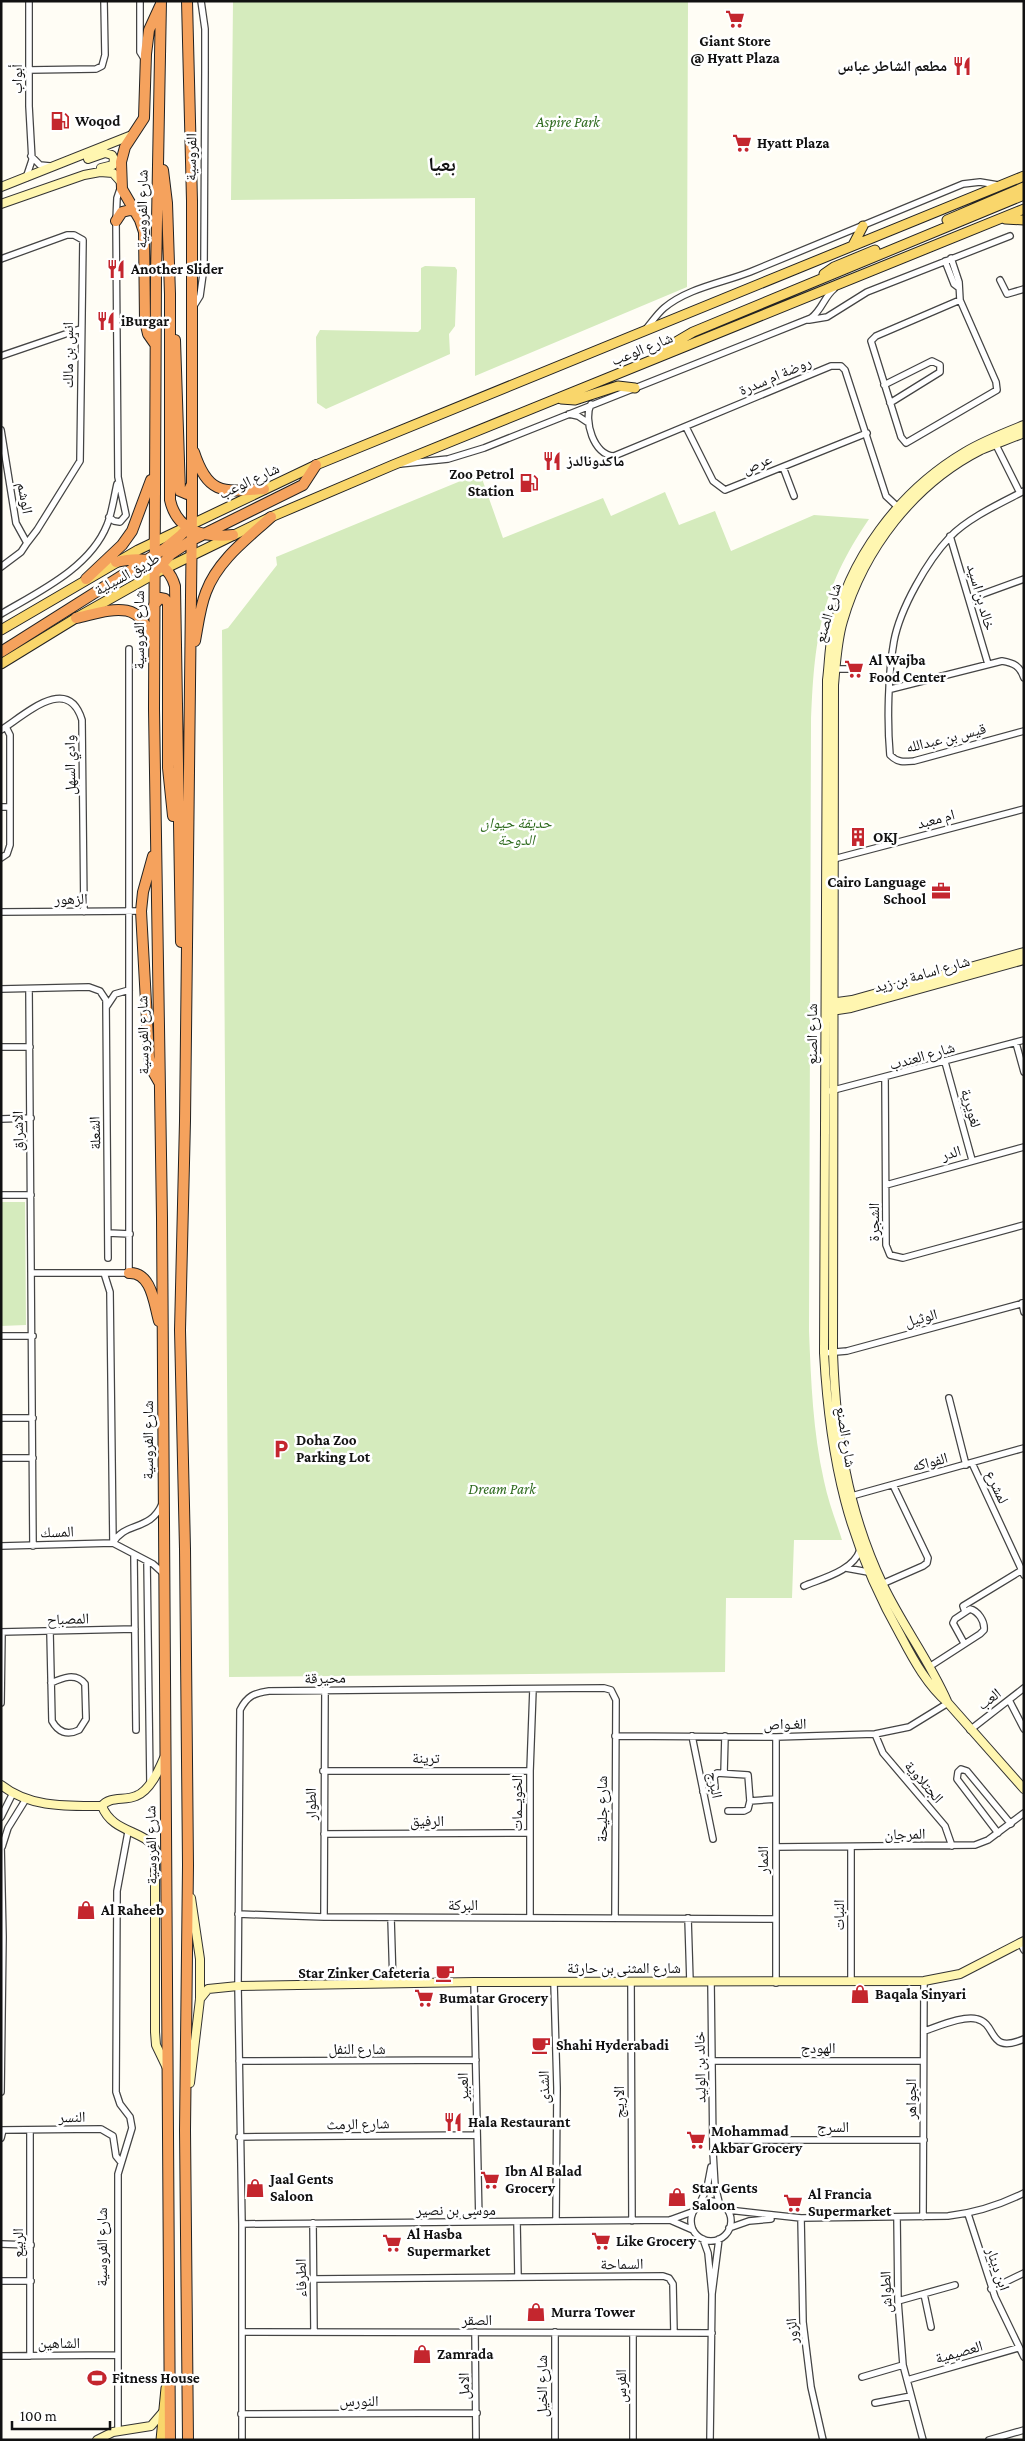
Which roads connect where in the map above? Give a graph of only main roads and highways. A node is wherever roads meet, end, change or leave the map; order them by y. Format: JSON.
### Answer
{"nodes":[{"id":1,"x":187,"y":1,"type":"edge"},
{"id":2,"x":161,"y":2,"type":"edge"},
{"id":3,"x":159,"y":142,"type":"junction"},
{"id":4,"x":1023,"y":175,"type":"edge"},
{"id":5,"x":1024,"y":187,"type":"edge"},
{"id":6,"x":1024,"y":195,"type":"edge"},
{"id":7,"x":1024,"y":209,"type":"edge"},
{"id":8,"x":135,"y":211,"type":"junction"},
{"id":9,"x":1000,"y":219,"type":"junction"},
{"id":10,"x":1024,"y":220,"type":"edge"},
{"id":11,"x":116,"y":221,"type":"road end"},
{"id":12,"x":864,"y":226,"type":"road end"},
{"id":13,"x":853,"y":245,"type":"junction"},
{"id":14,"x":814,"y":283,"type":"junction"},
{"id":15,"x":170,"y":294,"type":"junction"},
{"id":16,"x":155,"y":344,"type":"junction"},
{"id":17,"x":662,"y":355,"type":"junction"},
{"id":18,"x":635,"y":388,"type":"road end"},
{"id":19,"x":558,"y":399,"type":"junction"},
{"id":20,"x":190,"y":440,"type":"junction"},
{"id":21,"x":316,"y":466,"type":"junction"},
{"id":22,"x":154,"y":470,"type":"junction"},
{"id":23,"x":191,"y":486,"type":"junction"},
{"id":24,"x":264,"y":488,"type":"junction"},
{"id":25,"x":271,"y":517,"type":"junction"},
{"id":26,"x":191,"y":530,"type":"junction"},
{"id":27,"x":233,"y":535,"type":"junction"},
{"id":28,"x":154,"y":542,"type":"junction"},
{"id":29,"x":191,"y":555,"type":"junction"},
{"id":30,"x":156,"y":561,"type":"junction"},
{"id":31,"x":116,"y":562,"type":"junction"},
{"id":32,"x":154,"y":574,"type":"junction"},
{"id":33,"x":86,"y":579,"type":"junction"},
{"id":34,"x":154,"y":605,"type":"junction"},
{"id":35,"x":76,"y":618,"type":"junction"},
{"id":36,"x":1,"y":630,"type":"edge"},
{"id":37,"x":1,"y":652,"type":"edge"},
{"id":38,"x":154,"y":660,"type":"junction"},
{"id":39,"x":1,"y":664,"type":"edge"},
{"id":40,"x":190,"y":669,"type":"junction"},
{"id":41,"x":156,"y":843,"type":"junction"},
{"id":42,"x":179,"y":880,"type":"junction"},
{"id":43,"x":186,"y":1008,"type":"junction"},
{"id":44,"x":160,"y":1082,"type":"junction"},
{"id":45,"x":132,"y":1273,"type":"road end"},
{"id":46,"x":163,"y":1332,"type":"junction"},
{"id":47,"x":170,"y":2358,"type":"junction"},
{"id":48,"x":161,"y":2440,"type":"edge"},
{"id":49,"x":170,"y":2440,"type":"edge"},
{"id":50,"x":188,"y":2440,"type":"edge"}],
"edges":[{"from":1,"to":20,"type":"highway"},
{"from":2,"to":3,"type":"highway","name":"شارع الفروسية"},
{"from":2,"to":8,"type":"highway"},
{"from":3,"to":15,"type":"highway"},
{"from":3,"to":16,"type":"highway","name":"شارع الفروسية"},
{"from":4,"to":13,"type":"main road","name":"شارع الوعب"},
{"from":5,"to":14,"type":"main road"},
{"from":6,"to":14,"type":"main road"},
{"from":7,"to":9,"type":"main road","name":"شارع الوعب"},
{"from":8,"to":11,"type":"highway"},
{"from":8,"to":16,"type":"highway"},
{"from":9,"to":10,"type":"main road"},
{"from":9,"to":17,"type":"main road","name":"شارع الوعب"},
{"from":12,"to":13,"type":"main road"},
{"from":13,"to":21,"type":"main road","name":"شارع الوعب"},
{"from":14,"to":17,"type":"main road"},
{"from":15,"to":23,"type":"highway"},
{"from":15,"to":26,"type":"highway"},
{"from":16,"to":22,"type":"highway","name":"شارع الفروسية"},
{"from":17,"to":19,"type":"main road","name":"شارع الوعب"},
{"from":18,"to":19,"type":"main road"},
{"from":19,"to":25,"type":"main road","name":"شارع الوعب"},
{"from":20,"to":23,"type":"highway"},
{"from":20,"to":24,"type":"highway"},
{"from":21,"to":24,"type":"main road","name":"شارع الوعب"},
{"from":21,"to":26,"type":"highway"},
{"from":22,"to":28,"type":"highway","name":"شارع الفروسية"},
{"from":22,"to":33,"type":"highway"},
{"from":23,"to":26,"type":"highway"},
{"from":24,"to":26,"type":"main road","name":"شارع الوعب"},
{"from":25,"to":27,"type":"main road","name":"طريق السيلية"},
{"from":25,"to":40,"type":"highway"},
{"from":26,"to":27,"type":"highway"},
{"from":26,"to":28,"type":"main road","name":"شارع الوعب"},
{"from":26,"to":29,"type":"highway"},
{"from":26,"to":30,"type":"highway"},
{"from":27,"to":29,"type":"main road","name":"طريق السيلية"},
{"from":28,"to":30,"type":"highway","name":"شارع الفروسية"},
{"from":28,"to":31,"type":"main road","name":"طريق السيلية"},
{"from":29,"to":30,"type":"main road","name":"طريق السيلية"},
{"from":29,"to":40,"type":"highway"},
{"from":30,"to":31,"type":"highway"},
{"from":30,"to":32,"type":"highway"},
{"from":30,"to":37,"type":"highway"},
{"from":30,"to":42,"type":"highway"},
{"from":31,"to":33,"type":"main road","name":"طريق السيلية"},
{"from":32,"to":34,"type":"highway","name":"شارع الفروسية"},
{"from":32,"to":35,"type":"main road","name":"طريق السيلية"},
{"from":33,"to":36,"type":"main road","name":"طريق السيلية"},
{"from":34,"to":38,"type":"highway","name":"شارع الفروسية"},
{"from":34,"to":42,"type":"highway"},
{"from":35,"to":38,"type":"highway"},
{"from":35,"to":39,"type":"main road","name":"طريق السيلية"},
{"from":38,"to":41,"type":"highway","name":"شارع الفروسية"},
{"from":40,"to":43,"type":"highway"},
{"from":41,"to":44,"type":"highway","name":"شارع الفروسية"},
{"from":41,"to":44,"type":"highway"},
{"from":42,"to":43,"type":"highway"},
{"from":43,"to":50,"type":"highway"},
{"from":44,"to":46,"type":"highway","name":"شارع الفروسية"},
{"from":45,"to":46,"type":"highway"},
{"from":46,"to":47,"type":"highway","name":"شارع الفروسية"},
{"from":47,"to":48,"type":"main road","name":"شارع الفروسية"},
{"from":47,"to":49,"type":"highway","name":"شارع الفروسية"}]}
